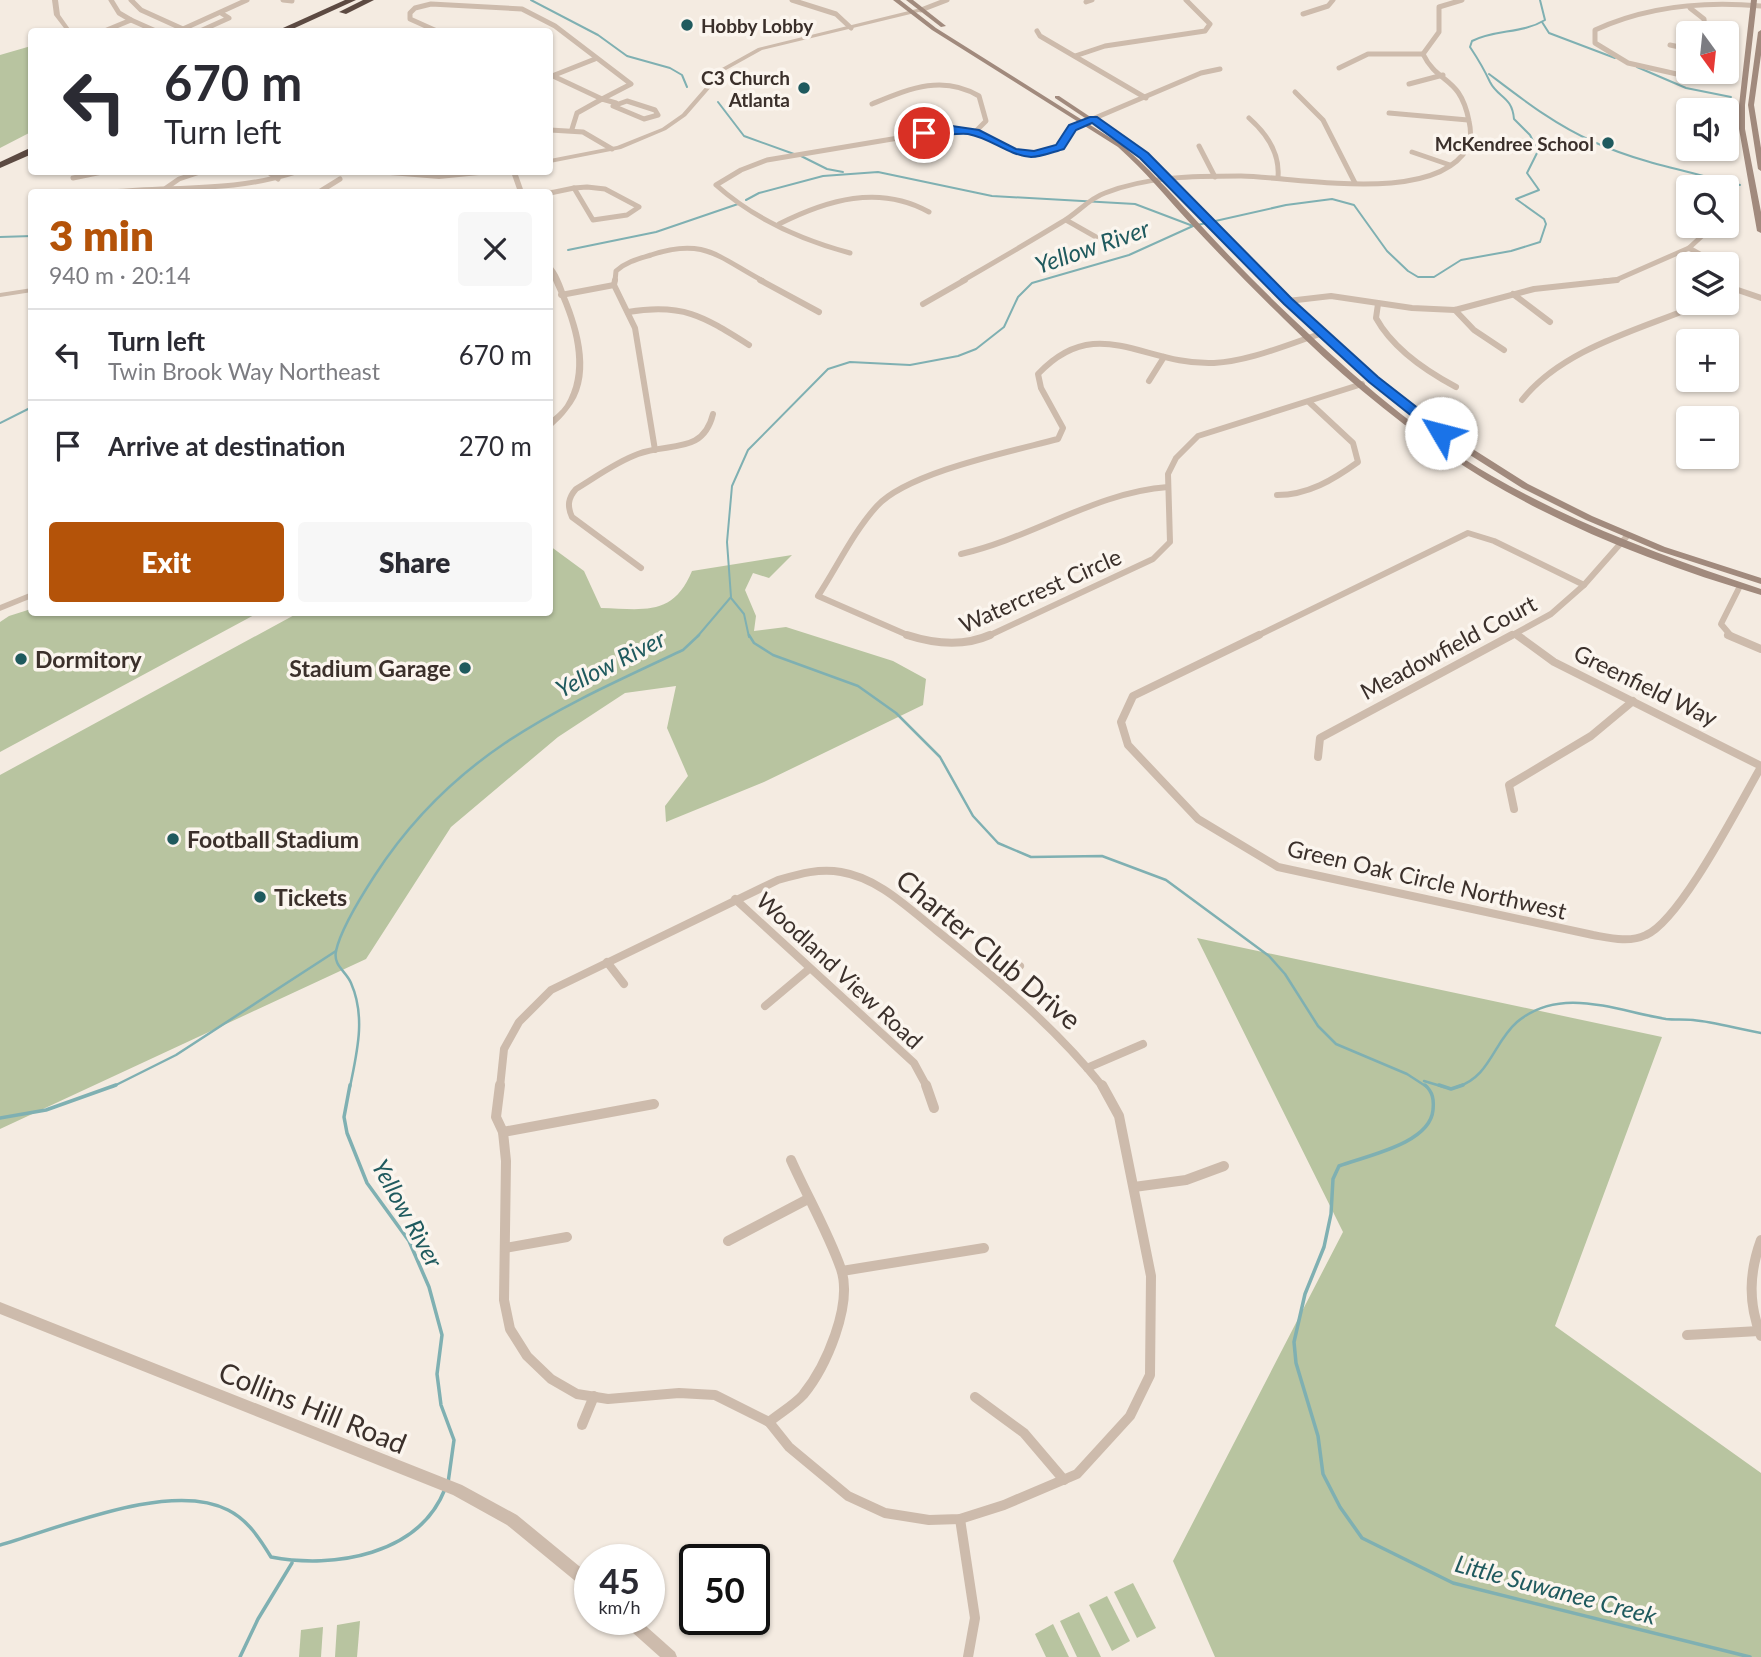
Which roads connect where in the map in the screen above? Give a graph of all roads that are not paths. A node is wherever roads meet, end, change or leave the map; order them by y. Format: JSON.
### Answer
{"nodes":[{"id":1,"x":55,"y":0,"type":"edge"},
{"id":2,"x":111,"y":0,"type":"edge"},
{"id":3,"x":131,"y":0,"type":"edge"},
{"id":4,"x":247,"y":0,"type":"edge"},
{"id":5,"x":283,"y":0,"type":"edge"},
{"id":6,"x":352,"y":0,"type":"edge"},
{"id":7,"x":370,"y":0,"type":"edge"},
{"id":8,"x":792,"y":0,"type":"edge"},
{"id":9,"x":896,"y":0,"type":"edge"},
{"id":10,"x":909,"y":0,"type":"edge"},
{"id":11,"x":947,"y":0,"type":"edge"},
{"id":12,"x":1186,"y":0,"type":"edge"},
{"id":13,"x":1333,"y":0,"type":"edge"},
{"id":14,"x":1462,"y":0,"type":"edge"},
{"id":15,"x":292,"y":1,"type":"edge"},
{"id":16,"x":1753,"y":3,"type":"edge"},
{"id":17,"x":1761,"y":6,"type":"edge"},
{"id":18,"x":1690,"y":8,"type":"junction"},
{"id":19,"x":921,"y":10,"type":"junction"},
{"id":20,"x":221,"y":13,"type":"junction"},
{"id":21,"x":911,"y":13,"type":"junction"},
{"id":22,"x":1303,"y":14,"type":"dead end"},
{"id":23,"x":131,"y":20,"type":"junction"},
{"id":24,"x":1703,"y":21,"type":"edge"},
{"id":25,"x":67,"y":28,"type":"edge"},
{"id":26,"x":113,"y":28,"type":"edge"},
{"id":27,"x":149,"y":28,"type":"edge"},
{"id":28,"x":182,"y":28,"type":"edge"},
{"id":29,"x":190,"y":28,"type":"edge"},
{"id":30,"x":207,"y":28,"type":"edge"},
{"id":31,"x":287,"y":28,"type":"edge"},
{"id":32,"x":306,"y":28,"type":"edge"},
{"id":33,"x":430,"y":28,"type":"edge"},
{"id":34,"x":851,"y":29,"type":"junction"},
{"id":35,"x":1037,"y":31,"type":"dead end"},
{"id":36,"x":1761,"y":32,"type":"edge"},
{"id":37,"x":1670,"y":45,"type":"dead end"},
{"id":38,"x":1676,"y":46,"type":"edge"},
{"id":39,"x":1423,"y":54,"type":"junction"},
{"id":40,"x":1075,"y":56,"type":"junction"},
{"id":41,"x":595,"y":59,"type":"junction"},
{"id":42,"x":1339,"y":68,"type":"dead end"},
{"id":43,"x":1220,"y":69,"type":"dead end"},
{"id":44,"x":1676,"y":74,"type":"edge"},
{"id":45,"x":1443,"y":75,"type":"junction"},
{"id":46,"x":553,"y":76,"type":"edge"},
{"id":47,"x":553,"y":78,"type":"edge"},
{"id":48,"x":1409,"y":84,"type":"dead end"},
{"id":49,"x":1295,"y":92,"type":"dead end"},
{"id":50,"x":601,"y":99,"type":"junction"},
{"id":51,"x":1146,"y":99,"type":"junction"},
{"id":52,"x":616,"y":103,"type":"junction"},
{"id":53,"x":873,"y":104,"type":"dead end"},
{"id":54,"x":1389,"y":113,"type":"dead end"},
{"id":55,"x":1249,"y":118,"type":"dead end"},
{"id":56,"x":1093,"y":119,"type":"junction"},
{"id":57,"x":1468,"y":120,"type":"junction"},
{"id":58,"x":1084,"y":122,"type":"junction"},
{"id":59,"x":572,"y":129,"type":"junction"},
{"id":60,"x":553,"y":130,"type":"edge"},
{"id":61,"x":975,"y":132,"type":"junction"},
{"id":62,"x":28,"y":143,"type":"edge"},
{"id":63,"x":1199,"y":146,"type":"dead end"},
{"id":64,"x":612,"y":149,"type":"junction"},
{"id":65,"x":28,"y":152,"type":"edge"},
{"id":66,"x":1412,"y":152,"type":"dead end"},
{"id":67,"x":0,"y":155,"type":"edge"},
{"id":68,"x":1748,"y":158,"type":"junction"},
{"id":69,"x":1760,"y":158,"type":"edge"},
{"id":70,"x":553,"y":160,"type":"edge"},
{"id":71,"x":0,"y":165,"type":"edge"},
{"id":72,"x":1450,"y":165,"type":"junction"},
{"id":73,"x":1761,"y":169,"type":"edge"},
{"id":74,"x":88,"y":175,"type":"edge"},
{"id":75,"x":190,"y":175,"type":"edge"},
{"id":76,"x":272,"y":175,"type":"edge"},
{"id":77,"x":288,"y":175,"type":"edge"},
{"id":78,"x":415,"y":175,"type":"edge"},
{"id":79,"x":459,"y":175,"type":"edge"},
{"id":80,"x":1215,"y":177,"type":"junction"},
{"id":81,"x":1278,"y":177,"type":"junction"},
{"id":82,"x":73,"y":178,"type":"dead end"},
{"id":83,"x":278,"y":179,"type":"junction"},
{"id":84,"x":340,"y":179,"type":"dead end"},
{"id":85,"x":1168,"y":180,"type":"junction"},
{"id":86,"x":1157,"y":181,"type":"junction"},
{"id":87,"x":1355,"y":183,"type":"junction"},
{"id":88,"x":574,"y":188,"type":"junction"},
{"id":89,"x":133,"y":189,"type":"edge"},
{"id":90,"x":158,"y":189,"type":"edge"},
{"id":91,"x":164,"y":189,"type":"edge"},
{"id":92,"x":217,"y":189,"type":"edge"},
{"id":93,"x":324,"y":189,"type":"edge"},
{"id":94,"x":553,"y":192,"type":"edge"},
{"id":95,"x":929,"y":212,"type":"dead end"},
{"id":96,"x":1066,"y":219,"type":"junction"},
{"id":97,"x":779,"y":224,"type":"junction"},
{"id":98,"x":1761,"y":231,"type":"edge"},
{"id":99,"x":1096,"y":237,"type":"dead end"},
{"id":100,"x":1700,"y":238,"type":"edge"},
{"id":101,"x":1689,"y":248,"type":"junction"},
{"id":102,"x":1696,"y":252,"type":"edge"},
{"id":103,"x":850,"y":253,"type":"dead end"},
{"id":104,"x":553,"y":274,"type":"edge"},
{"id":105,"x":614,"y":285,"type":"junction"},
{"id":106,"x":28,"y":291,"type":"edge"},
{"id":107,"x":1739,"y":292,"type":"edge"},
{"id":108,"x":1513,"y":294,"type":"junction"},
{"id":109,"x":0,"y":295,"type":"edge"},
{"id":110,"x":561,"y":295,"type":"junction"},
{"id":111,"x":1761,"y":298,"type":"edge"},
{"id":112,"x":1288,"y":301,"type":"junction"},
{"id":113,"x":923,"y":304,"type":"dead end"},
{"id":114,"x":1378,"y":304,"type":"junction"},
{"id":115,"x":1455,"y":310,"type":"junction"},
{"id":116,"x":628,"y":312,"type":"junction"},
{"id":117,"x":820,"y":312,"type":"dead end"},
{"id":118,"x":1676,"y":314,"type":"edge"},
{"id":119,"x":1550,"y":322,"type":"dead end"},
{"id":120,"x":1323,"y":334,"type":"junction"},
{"id":121,"x":1309,"y":337,"type":"junction"},
{"id":122,"x":750,"y":345,"type":"dead end"},
{"id":123,"x":1504,"y":350,"type":"dead end"},
{"id":124,"x":1164,"y":357,"type":"junction"},
{"id":125,"x":1149,"y":382,"type":"dead end"},
{"id":126,"x":1362,"y":384,"type":"junction"},
{"id":127,"x":1456,"y":387,"type":"dead end"},
{"id":128,"x":1522,"y":400,"type":"dead end"},
{"id":129,"x":1309,"y":402,"type":"junction"},
{"id":130,"x":713,"y":414,"type":"dead end"},
{"id":131,"x":553,"y":421,"type":"edge"},
{"id":132,"x":655,"y":450,"type":"junction"},
{"id":133,"x":1168,"y":487,"type":"junction"},
{"id":134,"x":1277,"y":495,"type":"dead end"},
{"id":135,"x":1628,"y":535,"type":"junction"},
{"id":136,"x":1620,"y":544,"type":"junction"},
{"id":137,"x":961,"y":554,"type":"dead end"},
{"id":138,"x":640,"y":568,"type":"dead end"},
{"id":139,"x":1761,"y":581,"type":"edge"},
{"id":140,"x":1584,"y":585,"type":"junction"},
{"id":141,"x":1740,"y":586,"type":"junction"},
{"id":142,"x":1761,"y":592,"type":"edge"},
{"id":143,"x":28,"y":597,"type":"edge"},
{"id":144,"x":0,"y":608,"type":"edge"},
{"id":145,"x":1517,"y":635,"type":"junction"},
{"id":146,"x":1761,"y":649,"type":"edge"},
{"id":147,"x":1633,"y":701,"type":"junction"},
{"id":148,"x":1318,"y":757,"type":"dead end"},
{"id":149,"x":1761,"y":766,"type":"edge"},
{"id":150,"x":1514,"y":810,"type":"dead end"},
{"id":151,"x":735,"y":899,"type":"junction"},
{"id":152,"x":607,"y":962,"type":"junction"},
{"id":153,"x":1020,"y":966,"type":"dead end"},
{"id":154,"x":809,"y":970,"type":"junction"},
{"id":155,"x":1000,"y":981,"type":"junction"},
{"id":156,"x":624,"y":984,"type":"dead end"},
{"id":157,"x":765,"y":1006,"type":"dead end"},
{"id":158,"x":1143,"y":1044,"type":"dead end"},
{"id":159,"x":1087,"y":1068,"type":"junction"},
{"id":160,"x":654,"y":1104,"type":"dead end"},
{"id":161,"x":934,"y":1108,"type":"dead end"},
{"id":162,"x":503,"y":1132,"type":"junction"},
{"id":163,"x":791,"y":1160,"type":"dead end"},
{"id":164,"x":1224,"y":1166,"type":"dead end"},
{"id":165,"x":1134,"y":1187,"type":"junction"},
{"id":166,"x":808,"y":1199,"type":"junction"},
{"id":167,"x":567,"y":1237,"type":"dead end"},
{"id":168,"x":1761,"y":1240,"type":"edge"},
{"id":169,"x":728,"y":1241,"type":"dead end"},
{"id":170,"x":505,"y":1248,"type":"junction"},
{"id":171,"x":984,"y":1248,"type":"dead end"},
{"id":172,"x":842,"y":1271,"type":"junction"},
{"id":173,"x":0,"y":1308,"type":"edge"},
{"id":174,"x":1760,"y":1333,"type":"edge"},
{"id":175,"x":1687,"y":1335,"type":"dead end"},
{"id":176,"x":594,"y":1396,"type":"junction"},
{"id":177,"x":975,"y":1396,"type":"dead end"},
{"id":178,"x":769,"y":1422,"type":"junction"},
{"id":179,"x":582,"y":1425,"type":"dead end"},
{"id":180,"x":1064,"y":1480,"type":"junction"},
{"id":181,"x":960,"y":1519,"type":"junction"},
{"id":182,"x":574,"y":1571,"type":"edge"},
{"id":183,"x":646,"y":1635,"type":"edge"},
{"id":184,"x":670,"y":1657,"type":"edge"},
{"id":185,"x":968,"y":1657,"type":"edge"}],
"edges":[{"from":1,"to":25,"type":"street"},
{"from":2,"to":23,"type":"street"},
{"from":3,"to":28,"type":"street"},
{"from":4,"to":20,"type":"street"},
{"from":5,"to":15,"type":"street"},
{"from":6,"to":31,"type":"highway"},
{"from":7,"to":32,"type":"highway"},
{"from":8,"to":34,"type":"street"},
{"from":9,"to":21,"type":"main road"},
{"from":10,"to":19,"type":"main road"},
{"from":11,"to":19,"type":"street"},
{"from":12,"to":40,"type":"street"},
{"from":13,"to":22,"type":"street"},
{"from":14,"to":39,"type":"street"},
{"from":16,"to":17,"type":"street"},
{"from":16,"to":18,"type":"street"},
{"from":16,"to":68,"type":"main road"},
{"from":18,"to":24,"type":"street"},
{"from":18,"to":44,"type":"street"},
{"from":19,"to":21,"type":"street"},
{"from":19,"to":56,"type":"main road"},
{"from":20,"to":29,"type":"street"},
{"from":20,"to":30,"type":"street"},
{"from":21,"to":34,"type":"street"},
{"from":21,"to":58,"type":"main road"},
{"from":23,"to":26,"type":"street"},
{"from":23,"to":27,"type":"street"},
{"from":33,"to":41,"type":"street"},
{"from":34,"to":64,"type":"street"},
{"from":35,"to":40,"type":"street"},
{"from":36,"to":69,"type":"main road"},
{"from":37,"to":38,"type":"street"},
{"from":39,"to":42,"type":"street"},
{"from":39,"to":45,"type":"street"},
{"from":40,"to":51,"type":"street"},
{"from":41,"to":46,"type":"street"},
{"from":41,"to":50,"type":"street"},
{"from":43,"to":51,"type":"street"},
{"from":45,"to":48,"type":"street"},
{"from":45,"to":57,"type":"street"},
{"from":47,"to":50,"type":"street"},
{"from":49,"to":87,"type":"street"},
{"from":50,"to":52,"type":"street"},
{"from":50,"to":59,"type":"street"},
{"from":51,"to":56,"type":"street"},
{"from":52,"to":52,"type":"street"},
{"from":53,"to":61,"type":"street"},
{"from":54,"to":57,"type":"street"},
{"from":55,"to":81,"type":"street"},
{"from":56,"to":58,"type":"street"},
{"from":56,"to":85,"type":"main road"},
{"from":57,"to":72,"type":"street"},
{"from":58,"to":61,"type":"street"},
{"from":58,"to":86,"type":"main road"},
{"from":59,"to":60,"type":"street"},
{"from":59,"to":64,"type":"street"},
{"from":61,"to":97,"type":"street"},
{"from":62,"to":67,"type":"highway"},
{"from":63,"to":80,"type":"street"},
{"from":64,"to":70,"type":"street"},
{"from":65,"to":71,"type":"highway"},
{"from":66,"to":72,"type":"street"},
{"from":68,"to":69,"type":"street"},
{"from":68,"to":98,"type":"main road"},
{"from":69,"to":73,"type":"main road"},
{"from":72,"to":87,"type":"street"},
{"from":74,"to":82,"type":"street"},
{"from":75,"to":91,"type":"street"},
{"from":76,"to":83,"type":"street"},
{"from":77,"to":83,"type":"street"},
{"from":78,"to":79,"type":"street"},
{"from":80,"to":81,"type":"street"},
{"from":80,"to":85,"type":"street"},
{"from":81,"to":87,"type":"street"},
{"from":83,"to":92,"type":"street"},
{"from":84,"to":93,"type":"street"},
{"from":85,"to":86,"type":"street"},
{"from":85,"to":112,"type":"main road"},
{"from":86,"to":96,"type":"street"},
{"from":86,"to":121,"type":"main road"},
{"from":88,"to":88,"type":"street"},
{"from":88,"to":94,"type":"street"},
{"from":89,"to":90,"type":"street"},
{"from":95,"to":97,"type":"street"},
{"from":96,"to":99,"type":"street"},
{"from":96,"to":113,"type":"street"},
{"from":97,"to":103,"type":"street"},
{"from":100,"to":101,"type":"street"},
{"from":101,"to":102,"type":"street"},
{"from":101,"to":108,"type":"street"},
{"from":104,"to":110,"type":"street"},
{"from":105,"to":110,"type":"street"},
{"from":105,"to":116,"type":"street"},
{"from":105,"to":117,"type":"street"},
{"from":106,"to":109,"type":"street"},
{"from":107,"to":111,"type":"street"},
{"from":108,"to":115,"type":"street"},
{"from":108,"to":119,"type":"street"},
{"from":110,"to":131,"type":"street"},
{"from":112,"to":114,"type":"street"},
{"from":112,"to":120,"type":"main road"},
{"from":114,"to":115,"type":"street"},
{"from":114,"to":127,"type":"street"},
{"from":115,"to":123,"type":"street"},
{"from":116,"to":122,"type":"street"},
{"from":116,"to":132,"type":"street"},
{"from":118,"to":128,"type":"street"},
{"from":120,"to":121,"type":"street"},
{"from":120,"to":135,"type":"main road"},
{"from":121,"to":124,"type":"street","name":"Watercrest Circle"},
{"from":121,"to":126,"type":"main road"},
{"from":124,"to":125,"type":"street"},
{"from":124,"to":133,"type":"street","name":"Watercrest Circle"},
{"from":126,"to":129,"type":"street","name":"Watercrest Circle"},
{"from":126,"to":136,"type":"main road"},
{"from":129,"to":133,"type":"street","name":"Watercrest Circle"},
{"from":129,"to":134,"type":"street"},
{"from":130,"to":132,"type":"street"},
{"from":132,"to":138,"type":"street"},
{"from":133,"to":137,"type":"street"},
{"from":135,"to":136,"type":"street","name":"Meadowfield Court"},
{"from":135,"to":139,"type":"main road"},
{"from":136,"to":140,"type":"street","name":"Meadowfield Court"},
{"from":136,"to":141,"type":"main road"},
{"from":140,"to":145,"type":"street","name":"Meadowfield Court"},
{"from":140,"to":149,"type":"street","name":"Green Oak Circle Northwest"},
{"from":141,"to":142,"type":"main road"},
{"from":141,"to":146,"type":"street"},
{"from":143,"to":144,"type":"street"},
{"from":145,"to":147,"type":"street","name":"Greenfield Way"},
{"from":145,"to":148,"type":"street","name":"Meadowfield Court"},
{"from":147,"to":149,"type":"street","name":"Greenfield Way"},
{"from":147,"to":150,"type":"street"},
{"from":151,"to":152,"type":"street","name":"Charter Club Drive"},
{"from":151,"to":154,"type":"street","name":"Woodland View Road"},
{"from":151,"to":155,"type":"street","name":"Charter Club Drive"},
{"from":152,"to":156,"type":"street"},
{"from":152,"to":162,"type":"street","name":"Charter Club Drive"},
{"from":153,"to":155,"type":"street"},
{"from":154,"to":157,"type":"street"},
{"from":154,"to":161,"type":"street","name":"Woodland View Road"},
{"from":155,"to":159,"type":"street","name":"Charter Club Drive"},
{"from":158,"to":159,"type":"street"},
{"from":159,"to":165,"type":"street","name":"Charter Club Drive"},
{"from":160,"to":162,"type":"street"},
{"from":162,"to":170,"type":"street","name":"Charter Club Drive"},
{"from":163,"to":166,"type":"street"},
{"from":164,"to":165,"type":"street"},
{"from":165,"to":180,"type":"street","name":"Charter Club Drive"},
{"from":166,"to":169,"type":"street"},
{"from":166,"to":172,"type":"street"},
{"from":167,"to":170,"type":"street"},
{"from":168,"to":174,"type":"street"},
{"from":170,"to":176,"type":"street","name":"Charter Club Drive"},
{"from":171,"to":172,"type":"street"},
{"from":172,"to":178,"type":"street"},
{"from":173,"to":182,"type":"street","name":"Collins Hill Road"},
{"from":174,"to":175,"type":"street"},
{"from":176,"to":178,"type":"street","name":"Charter Club Drive"},
{"from":176,"to":179,"type":"street"},
{"from":177,"to":180,"type":"street"},
{"from":178,"to":181,"type":"street","name":"Charter Club Drive"},
{"from":180,"to":181,"type":"street","name":"Charter Club Drive"},
{"from":181,"to":185,"type":"street"},
{"from":183,"to":184,"type":"street"}]}
